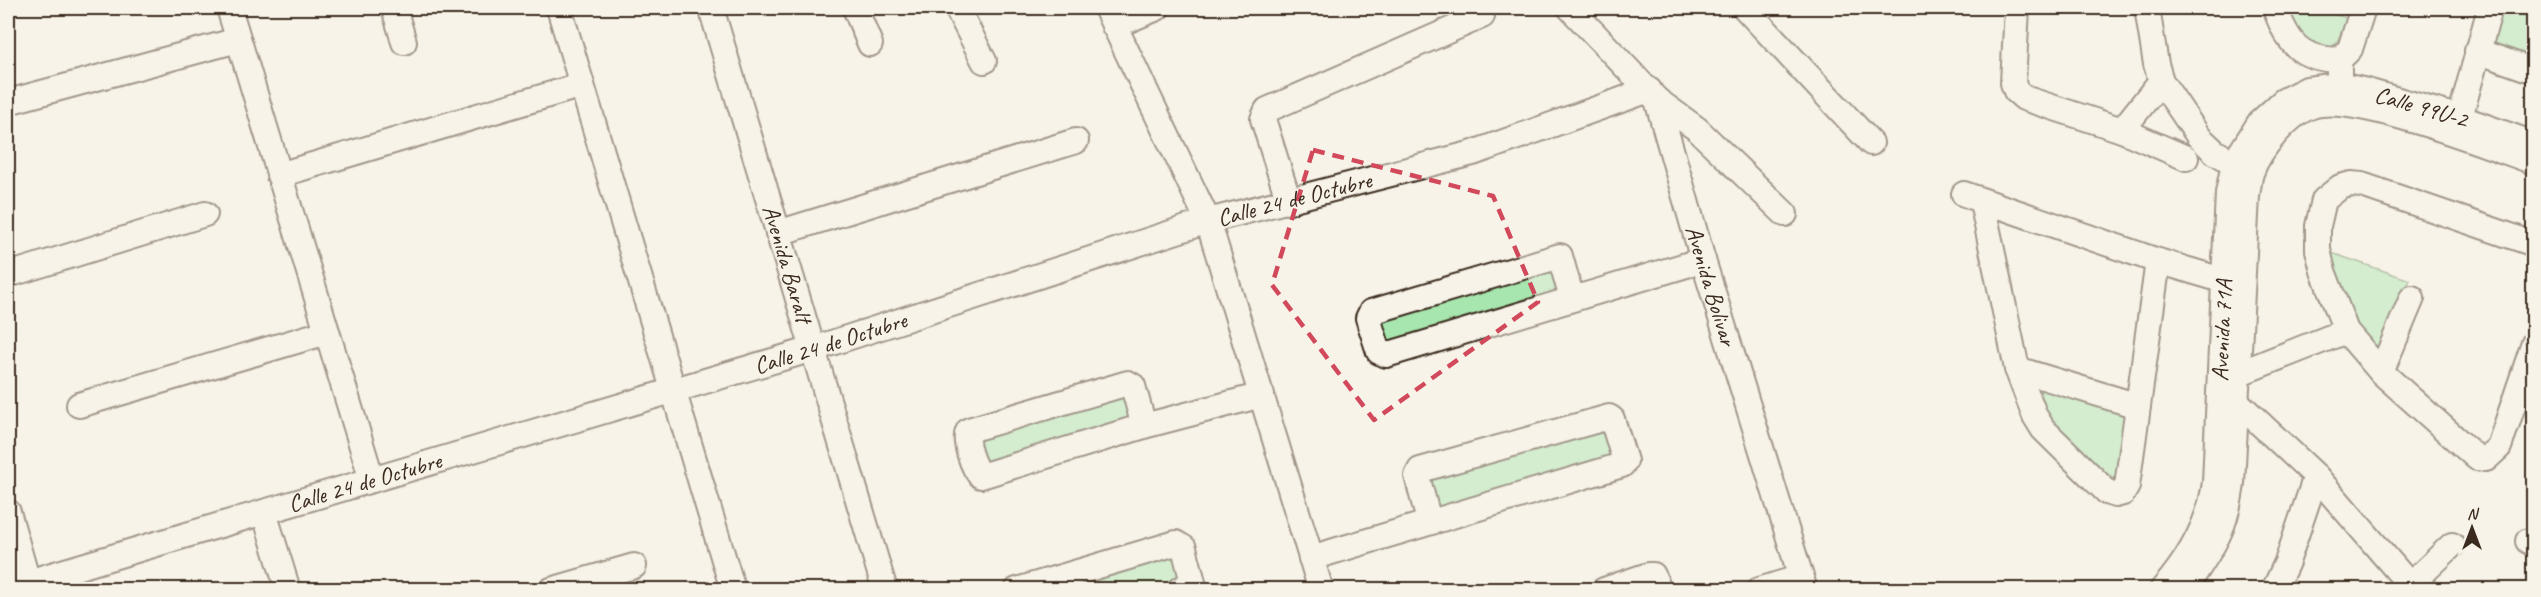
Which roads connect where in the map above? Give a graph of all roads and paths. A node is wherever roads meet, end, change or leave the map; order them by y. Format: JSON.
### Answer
{"nodes":[{"id":1,"x":229,"y":8,"type":"edge"},
{"id":2,"x":394,"y":8,"type":"edge"},
{"id":3,"x":559,"y":8,"type":"edge"},
{"id":4,"x":711,"y":8,"type":"edge"},
{"id":5,"x":855,"y":8,"type":"edge"},
{"id":6,"x":957,"y":8,"type":"edge"},
{"id":7,"x":1157,"y":8,"type":"edge"},
{"id":8,"x":1745,"y":8,"type":"edge"},
{"id":9,"x":2018,"y":8,"type":"edge"},
{"id":10,"x":2147,"y":8,"type":"edge"},
{"id":11,"x":2275,"y":8,"type":"edge"},
{"id":12,"x":2363,"y":8,"type":"edge"},
{"id":13,"x":2490,"y":8,"type":"edge"},
{"id":14,"x":1582,"y":12,"type":"edge"},
{"id":15,"x":1482,"y":16,"type":"dead end"},
{"id":16,"x":1110,"y":17,"type":"edge"},
{"id":17,"x":238,"y":40,"type":"junction"},
{"id":18,"x":404,"y":42,"type":"dead end"},
{"id":19,"x":870,"y":44,"type":"dead end"},
{"id":20,"x":2477,"y":51,"type":"junction"},
{"id":21,"x":2339,"y":60,"type":"junction"},
{"id":22,"x":984,"y":61,"type":"dead end"},
{"id":23,"x":2534,"y":71,"type":"edge"},
{"id":24,"x":2161,"y":81,"type":"junction"},
{"id":25,"x":582,"y":85,"type":"junction"},
{"id":26,"x":1653,"y":95,"type":"junction"},
{"id":27,"x":2339,"y":95,"type":"junction"},
{"id":28,"x":2310,"y":97,"type":"joint"},
{"id":29,"x":8,"y":102,"type":"edge"},
{"id":30,"x":2458,"y":126,"type":"junction"},
{"id":31,"x":2122,"y":130,"type":"junction"},
{"id":32,"x":1076,"y":141,"type":"dead end"},
{"id":33,"x":1871,"y":143,"type":"dead end"},
{"id":34,"x":2534,"y":144,"type":"edge"},
{"id":35,"x":2186,"y":158,"type":"dead end"},
{"id":36,"x":2534,"y":162,"type":"edge"},
{"id":37,"x":2242,"y":168,"type":"junction"},
{"id":38,"x":279,"y":175,"type":"junction"},
{"id":39,"x":1289,"y":202,"type":"junction"},
{"id":40,"x":205,"y":214,"type":"dead end"},
{"id":41,"x":1785,"y":214,"type":"dead end"},
{"id":42,"x":1208,"y":221,"type":"junction"},
{"id":43,"x":778,"y":233,"type":"junction"},
{"id":44,"x":2534,"y":244,"type":"edge"},
{"id":45,"x":1703,"y":260,"type":"junction"},
{"id":46,"x":2158,"y":261,"type":"junction"},
{"id":47,"x":8,"y":275,"type":"edge"},
{"id":48,"x":2232,"y":281,"type":"junction"},
{"id":49,"x":2412,"y":298,"type":"dead end"},
{"id":50,"x":1572,"y":299,"type":"junction"},
{"id":51,"x":2346,"y":331,"type":"junction"},
{"id":52,"x":327,"y":332,"type":"junction"},
{"id":53,"x":2534,"y":344,"type":"edge"},
{"id":54,"x":813,"y":349,"type":"junction"},
{"id":55,"x":2018,"y":369,"type":"junction"},
{"id":56,"x":2381,"y":372,"type":"junction"},
{"id":57,"x":2227,"y":389,"type":"junction"},
{"id":58,"x":674,"y":390,"type":"junction"},
{"id":59,"x":1262,"y":395,"type":"junction"},
{"id":60,"x":79,"y":405,"type":"dead end"},
{"id":61,"x":2138,"y":406,"type":"junction"},
{"id":62,"x":1144,"y":426,"type":"junction"},
{"id":63,"x":2316,"y":476,"type":"junction"},
{"id":64,"x":372,"y":480,"type":"junction"},
{"id":65,"x":8,"y":512,"type":"edge"},
{"id":66,"x":264,"y":512,"type":"junction"},
{"id":67,"x":1429,"y":521,"type":"junction"},
{"id":68,"x":2452,"y":545,"type":"dead end"},
{"id":69,"x":1311,"y":558,"type":"junction"},
{"id":70,"x":634,"y":566,"type":"dead end"},
{"id":71,"x":1803,"y":583,"type":"edge"},
{"id":72,"x":18,"y":585,"type":"edge"},
{"id":73,"x":2407,"y":587,"type":"edge"},
{"id":74,"x":288,"y":590,"type":"edge"},
{"id":75,"x":552,"y":590,"type":"edge"},
{"id":76,"x":733,"y":590,"type":"edge"},
{"id":77,"x":885,"y":590,"type":"edge"},
{"id":78,"x":1017,"y":590,"type":"edge"},
{"id":79,"x":1179,"y":590,"type":"edge"},
{"id":80,"x":1321,"y":590,"type":"edge"},
{"id":81,"x":1604,"y":590,"type":"edge"},
{"id":82,"x":1659,"y":590,"type":"edge"},
{"id":83,"x":1759,"y":590,"type":"edge"},
{"id":84,"x":2162,"y":590,"type":"edge"},
{"id":85,"x":2183,"y":590,"type":"edge"},
{"id":86,"x":2274,"y":590,"type":"edge"}],
"edges":[{"from":1,"to":17,"type":"street"},
{"from":2,"to":18,"type":"street"},
{"from":3,"to":25,"type":"street"},
{"from":4,"to":43,"type":"street","name":"Avenida Baralt"},
{"from":5,"to":19,"type":"street"},
{"from":6,"to":22,"type":"street"},
{"from":7,"to":16,"type":"street"},
{"from":8,"to":33,"type":"street"},
{"from":9,"to":31,"type":"street"},
{"from":10,"to":24,"type":"street"},
{"from":11,"to":21,"type":"street"},
{"from":12,"to":21,"type":"street"},
{"from":13,"to":20,"type":"street"},
{"from":14,"to":26,"type":"street","name":"Avenida Bolivar"},
{"from":15,"to":39,"type":"street"},
{"from":16,"to":42,"type":"street"},
{"from":17,"to":29,"type":"street"},
{"from":17,"to":38,"type":"street"},
{"from":20,"to":23,"type":"street"},
{"from":20,"to":30,"type":"street"},
{"from":21,"to":27,"type":"street"},
{"from":24,"to":31,"type":"street"},
{"from":24,"to":37,"type":"street"},
{"from":25,"to":38,"type":"street"},
{"from":25,"to":58,"type":"street"},
{"from":26,"to":39,"type":"street","name":"Calle 24 de Octubre"},
{"from":26,"to":41,"type":"street"},
{"from":26,"to":45,"type":"street","name":"Avenida Bolivar"},
{"from":27,"to":28,"type":"street","name":"Calle 99U-2"},
{"from":27,"to":30,"type":"street","name":"Calle 99U-2"},
{"from":28,"to":37,"type":"street","name":"Avenida 71A"},
{"from":30,"to":34,"type":"street","name":"Calle 99U-2"},
{"from":30,"to":36,"type":"street","name":"Calle 99U-2"},
{"from":31,"to":35,"type":"street"},
{"from":32,"to":43,"type":"street"},
{"from":37,"to":48,"type":"street","name":"Avenida 71A"},
{"from":38,"to":52,"type":"street"},
{"from":39,"to":42,"type":"street","name":"Calle 24 de Octubre"},
{"from":40,"to":47,"type":"street"},
{"from":42,"to":54,"type":"street","name":"Calle 24 de Octubre"},
{"from":42,"to":59,"type":"street"},
{"from":43,"to":54,"type":"street","name":"Avenida Baralt"},
{"from":44,"to":51,"type":"street"},
{"from":45,"to":50,"type":"street"},
{"from":45,"to":71,"type":"street","name":"Avenida Bolivar"},
{"from":46,"to":48,"type":"street"},
{"from":46,"to":55,"type":"street"},
{"from":46,"to":61,"type":"street"},
{"from":48,"to":57,"type":"street","name":"Avenida 71A"},
{"from":49,"to":56,"type":"street"},
{"from":50,"to":50,"type":"street"},
{"from":51,"to":56,"type":"street"},
{"from":51,"to":57,"type":"street"},
{"from":52,"to":60,"type":"street"},
{"from":52,"to":64,"type":"street"},
{"from":53,"to":56,"type":"street"},
{"from":54,"to":58,"type":"street","name":"Calle 24 de Octubre"},
{"from":54,"to":77,"type":"street","name":"Avenida Baralt"},
{"from":55,"to":61,"type":"street"},
{"from":55,"to":61,"type":"street"},
{"from":57,"to":63,"type":"street"},
{"from":57,"to":84,"type":"street","name":"Avenida 71A"},
{"from":57,"to":85,"type":"street","name":"Avenida 71A"},
{"from":58,"to":64,"type":"street","name":"Calle 24 de Octubre"},
{"from":58,"to":76,"type":"street"},
{"from":59,"to":62,"type":"street"},
{"from":59,"to":69,"type":"street"},
{"from":62,"to":62,"type":"street"},
{"from":63,"to":73,"type":"street"},
{"from":63,"to":86,"type":"street"},
{"from":64,"to":66,"type":"street","name":"Calle 24 de Octubre"},
{"from":65,"to":72,"type":"street"},
{"from":66,"to":72,"type":"street","name":"Calle 24 de Octubre"},
{"from":66,"to":74,"type":"street"},
{"from":67,"to":67,"type":"street"},
{"from":67,"to":69,"type":"street"},
{"from":68,"to":73,"type":"street"},
{"from":69,"to":80,"type":"street"},
{"from":70,"to":75,"type":"street"},
{"from":71,"to":83,"type":"street"},
{"from":78,"to":79,"type":"street"},
{"from":81,"to":82,"type":"street"}]}
